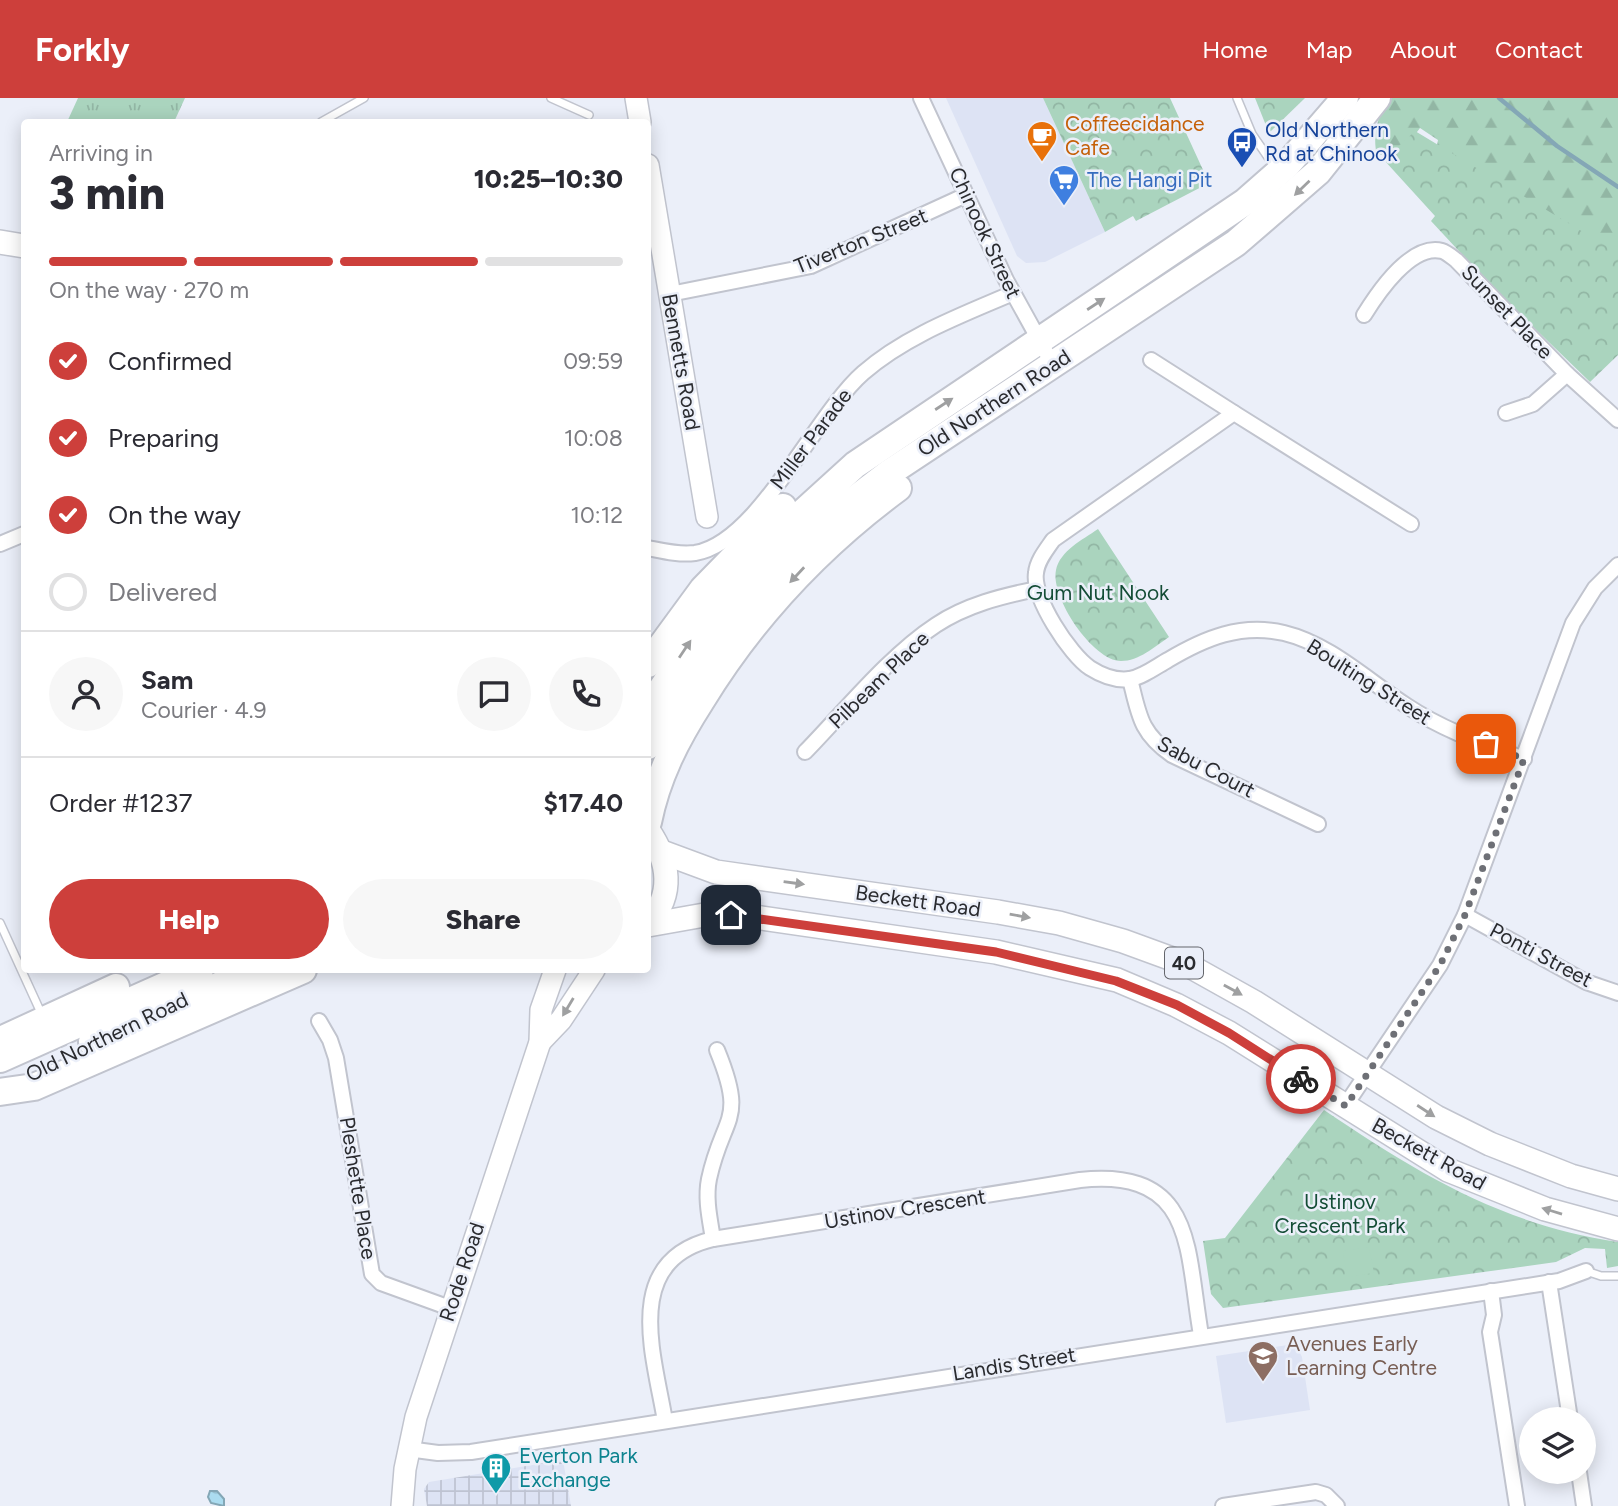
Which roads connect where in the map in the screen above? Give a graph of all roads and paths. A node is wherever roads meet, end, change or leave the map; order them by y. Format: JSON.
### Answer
{"nodes":[{"id":1,"x":364,"y":98,"type":"edge"},
{"id":2,"x":551,"y":98,"type":"edge"},
{"id":3,"x":636,"y":98,"type":"edge"},
{"id":4,"x":921,"y":98,"type":"edge"},
{"id":5,"x":1237,"y":98,"type":"edge"},
{"id":6,"x":1345,"y":98,"type":"edge"},
{"id":7,"x":1377,"y":98,"type":"edge"},
{"id":8,"x":589,"y":115,"type":"dead end"},
{"id":9,"x":326,"y":119,"type":"edge"},
{"id":10,"x":640,"y":119,"type":"edge"},
{"id":11,"x":1278,"y":173,"type":"junction"},
{"id":12,"x":651,"y":183,"type":"edge"},
{"id":13,"x":966,"y":195,"type":"junction"},
{"id":14,"x":0,"y":242,"type":"edge"},
{"id":15,"x":21,"y":246,"type":"edge"},
{"id":16,"x":1013,"y":293,"type":"junction"},
{"id":17,"x":670,"y":294,"type":"junction"},
{"id":18,"x":1364,"y":316,"type":"dead end"},
{"id":19,"x":1039,"y":341,"type":"junction"},
{"id":20,"x":1151,"y":360,"type":"dead end"},
{"id":21,"x":1053,"y":365,"type":"junction"},
{"id":22,"x":1567,"y":374,"type":"junction"},
{"id":23,"x":1234,"y":413,"type":"junction"},
{"id":24,"x":1506,"y":413,"type":"dead end"},
{"id":25,"x":972,"y":418,"type":"junction"},
{"id":26,"x":1618,"y":420,"type":"edge"},
{"id":27,"x":887,"y":442,"type":"junction"},
{"id":28,"x":707,"y":517,"type":"dead end"},
{"id":29,"x":1411,"y":524,"type":"dead end"},
{"id":30,"x":21,"y":535,"type":"edge"},
{"id":31,"x":0,"y":544,"type":"edge"},
{"id":32,"x":651,"y":548,"type":"edge"},
{"id":33,"x":1618,"y":565,"type":"edge"},
{"id":34,"x":1037,"y":589,"type":"junction"},
{"id":35,"x":651,"y":660,"type":"edge"},
{"id":36,"x":1130,"y":679,"type":"junction"},
{"id":37,"x":654,"y":711,"type":"edge"},
{"id":38,"x":651,"y":728,"type":"edge"},
{"id":39,"x":805,"y":752,"type":"dead end"},
{"id":40,"x":1524,"y":759,"type":"junction"},
{"id":41,"x":651,"y":807,"type":"edge"},
{"id":42,"x":1318,"y":824,"type":"dead end"},
{"id":43,"x":651,"y":835,"type":"edge"},
{"id":44,"x":662,"y":852,"type":"junction"},
{"id":45,"x":1465,"y":915,"type":"junction"},
{"id":46,"x":651,"y":919,"type":"edge"},
{"id":47,"x":0,"y":923,"type":"edge"},
{"id":48,"x":651,"y":923,"type":"edge"},
{"id":49,"x":21,"y":968,"type":"edge"},
{"id":50,"x":23,"y":973,"type":"edge"},
{"id":51,"x":148,"y":973,"type":"edge"},
{"id":52,"x":193,"y":973,"type":"edge"},
{"id":53,"x":247,"y":973,"type":"edge"},
{"id":54,"x":296,"y":973,"type":"edge"},
{"id":55,"x":554,"y":973,"type":"edge"},
{"id":56,"x":592,"y":973,"type":"edge"},
{"id":57,"x":1617,"y":988,"type":"edge"},
{"id":58,"x":44,"y":1018,"type":"junction"},
{"id":59,"x":319,"y":1021,"type":"dead end"},
{"id":60,"x":0,"y":1041,"type":"edge"},
{"id":61,"x":540,"y":1042,"type":"junction"},
{"id":62,"x":717,"y":1050,"type":"dead end"},
{"id":63,"x":0,"y":1059,"type":"edge"},
{"id":64,"x":1368,"y":1073,"type":"junction"},
{"id":65,"x":0,"y":1090,"type":"edge"},
{"id":66,"x":1346,"y":1106,"type":"junction"},
{"id":67,"x":1618,"y":1189,"type":"edge"},
{"id":68,"x":1618,"y":1229,"type":"edge"},
{"id":69,"x":713,"y":1239,"type":"junction"},
{"id":70,"x":1586,"y":1271,"type":"joint"},
{"id":71,"x":1618,"y":1276,"type":"edge"},
{"id":72,"x":1549,"y":1282,"type":"junction"},
{"id":73,"x":1491,"y":1291,"type":"junction"},
{"id":74,"x":450,"y":1308,"type":"junction"},
{"id":75,"x":1201,"y":1335,"type":"junction"},
{"id":76,"x":1568,"y":1407,"type":"edge"},
{"id":77,"x":664,"y":1421,"type":"junction"},
{"id":78,"x":408,"y":1448,"type":"junction"},
{"id":79,"x":1580,"y":1484,"type":"edge"},
{"id":80,"x":402,"y":1506,"type":"edge"},
{"id":81,"x":1223,"y":1506,"type":"edge"},
{"id":82,"x":1337,"y":1506,"type":"edge"},
{"id":83,"x":1517,"y":1506,"type":"edge"},
{"id":84,"x":1584,"y":1506,"type":"edge"}],
"edges":[{"from":1,"to":9,"type":"lane"},
{"from":2,"to":8,"type":"lane"},
{"from":3,"to":10,"type":"main road"},
{"from":4,"to":13,"type":"street","name":"Chinook Street"},
{"from":5,"to":11,"type":"lane"},
{"from":6,"to":11,"type":"highway","name":"Old Northern Road"},
{"from":7,"to":21,"type":"highway","name":"Old Northern Road","one_way":true},
{"from":19,"to":11,"type":"highway","name":"Old Northern Road","one_way":true},
{"from":12,"to":17,"type":"main road","name":"Bennetts Road"},
{"from":13,"to":16,"type":"street","name":"Chinook Street"},
{"from":13,"to":17,"type":"street","name":"Tiverton Street"},
{"from":14,"to":15,"type":"main road"},
{"from":16,"to":19,"type":"street","name":"Chinook Street"},
{"from":16,"to":32,"type":"street","name":"Miller Parade"},
{"from":17,"to":28,"type":"main road","name":"Bennetts Road"},
{"from":18,"to":22,"type":"street","name":"Sunset Place"},
{"from":19,"to":21,"type":"street","name":"Chinook Street"},
{"from":27,"to":19,"type":"highway","name":"Old Northern Road","one_way":true},
{"from":20,"to":23,"type":"street"},
{"from":21,"to":25,"type":"highway","name":"Old Northern Road"},
{"from":22,"to":24,"type":"street"},
{"from":22,"to":26,"type":"street","name":"Sunset Place"},
{"from":23,"to":29,"type":"street"},
{"from":23,"to":34,"type":"street"},
{"from":25,"to":37,"type":"highway","name":"Old Northern Road"},
{"from":25,"to":41,"type":"highway","one_way":true},
{"from":27,"to":35,"type":"highway"},
{"from":37,"to":27,"type":"highway","name":"Old Northern Road","one_way":true},
{"from":30,"to":31,"type":"street"},
{"from":33,"to":40,"type":"street"},
{"from":34,"to":36,"type":"street"},
{"from":34,"to":39,"type":"street","name":"Pilbeam Place"},
{"from":36,"to":40,"type":"street","name":"Boulting Street"},
{"from":36,"to":42,"type":"street","name":"Sabu Court"},
{"from":37,"to":38,"type":"highway","name":"Old Northern Road"},
{"from":40,"to":45,"type":"street"},
{"from":43,"to":44,"type":"main road","number":"40"},
{"from":44,"to":46,"type":"main road","number":"40"},
{"from":44,"to":64,"type":"main road","name":"Beckett Road","number":"40","one_way":true},
{"from":45,"to":57,"type":"street","name":"Ponti Street"},
{"from":45,"to":64,"type":"street"},
{"from":47,"to":49,"type":"lane"},
{"from":48,"to":66,"type":"main road","name":"Beckett Road","number":"40"},
{"from":50,"to":58,"type":"lane"},
{"from":51,"to":58,"type":"highway"},
{"from":52,"to":63,"type":"highway","name":"Old Northern Road"},
{"from":53,"to":65,"type":"highway","name":"Old Northern Road"},
{"from":54,"to":65,"type":"highway"},
{"from":55,"to":61,"type":"main road","name":"Rode Road"},
{"from":56,"to":61,"type":"main road","name":"Rode Road","one_way":true},
{"from":58,"to":60,"type":"highway"},
{"from":59,"to":74,"type":"street","name":"Pleshette Place"},
{"from":61,"to":74,"type":"main road","name":"Rode Road"},
{"from":62,"to":69,"type":"street"},
{"from":64,"to":66,"type":"street"},
{"from":64,"to":67,"type":"main road","name":"Beckett Road","number":"40","one_way":true},
{"from":68,"to":66,"type":"main road","name":"Beckett Road","number":"40","one_way":true},
{"from":69,"to":75,"type":"street","name":"Ustinov Crescent"},
{"from":69,"to":77,"type":"street","name":"Ustinov Crescent"},
{"from":70,"to":71,"type":"lane","name":"Landis Street"},
{"from":70,"to":72,"type":"street","name":"Landis Street"},
{"from":72,"to":73,"type":"street","name":"Landis Street"},
{"from":72,"to":76,"type":"street"},
{"from":73,"to":75,"type":"street","name":"Landis Street"},
{"from":73,"to":83,"type":"street"},
{"from":74,"to":78,"type":"main road","name":"Rode Road"},
{"from":75,"to":77,"type":"street","name":"Landis Street"},
{"from":77,"to":78,"type":"street","name":"Landis Street"},
{"from":78,"to":80,"type":"main road","name":"Rode Road"},
{"from":79,"to":84,"type":"street"},
{"from":81,"to":82,"type":"street"}]}
